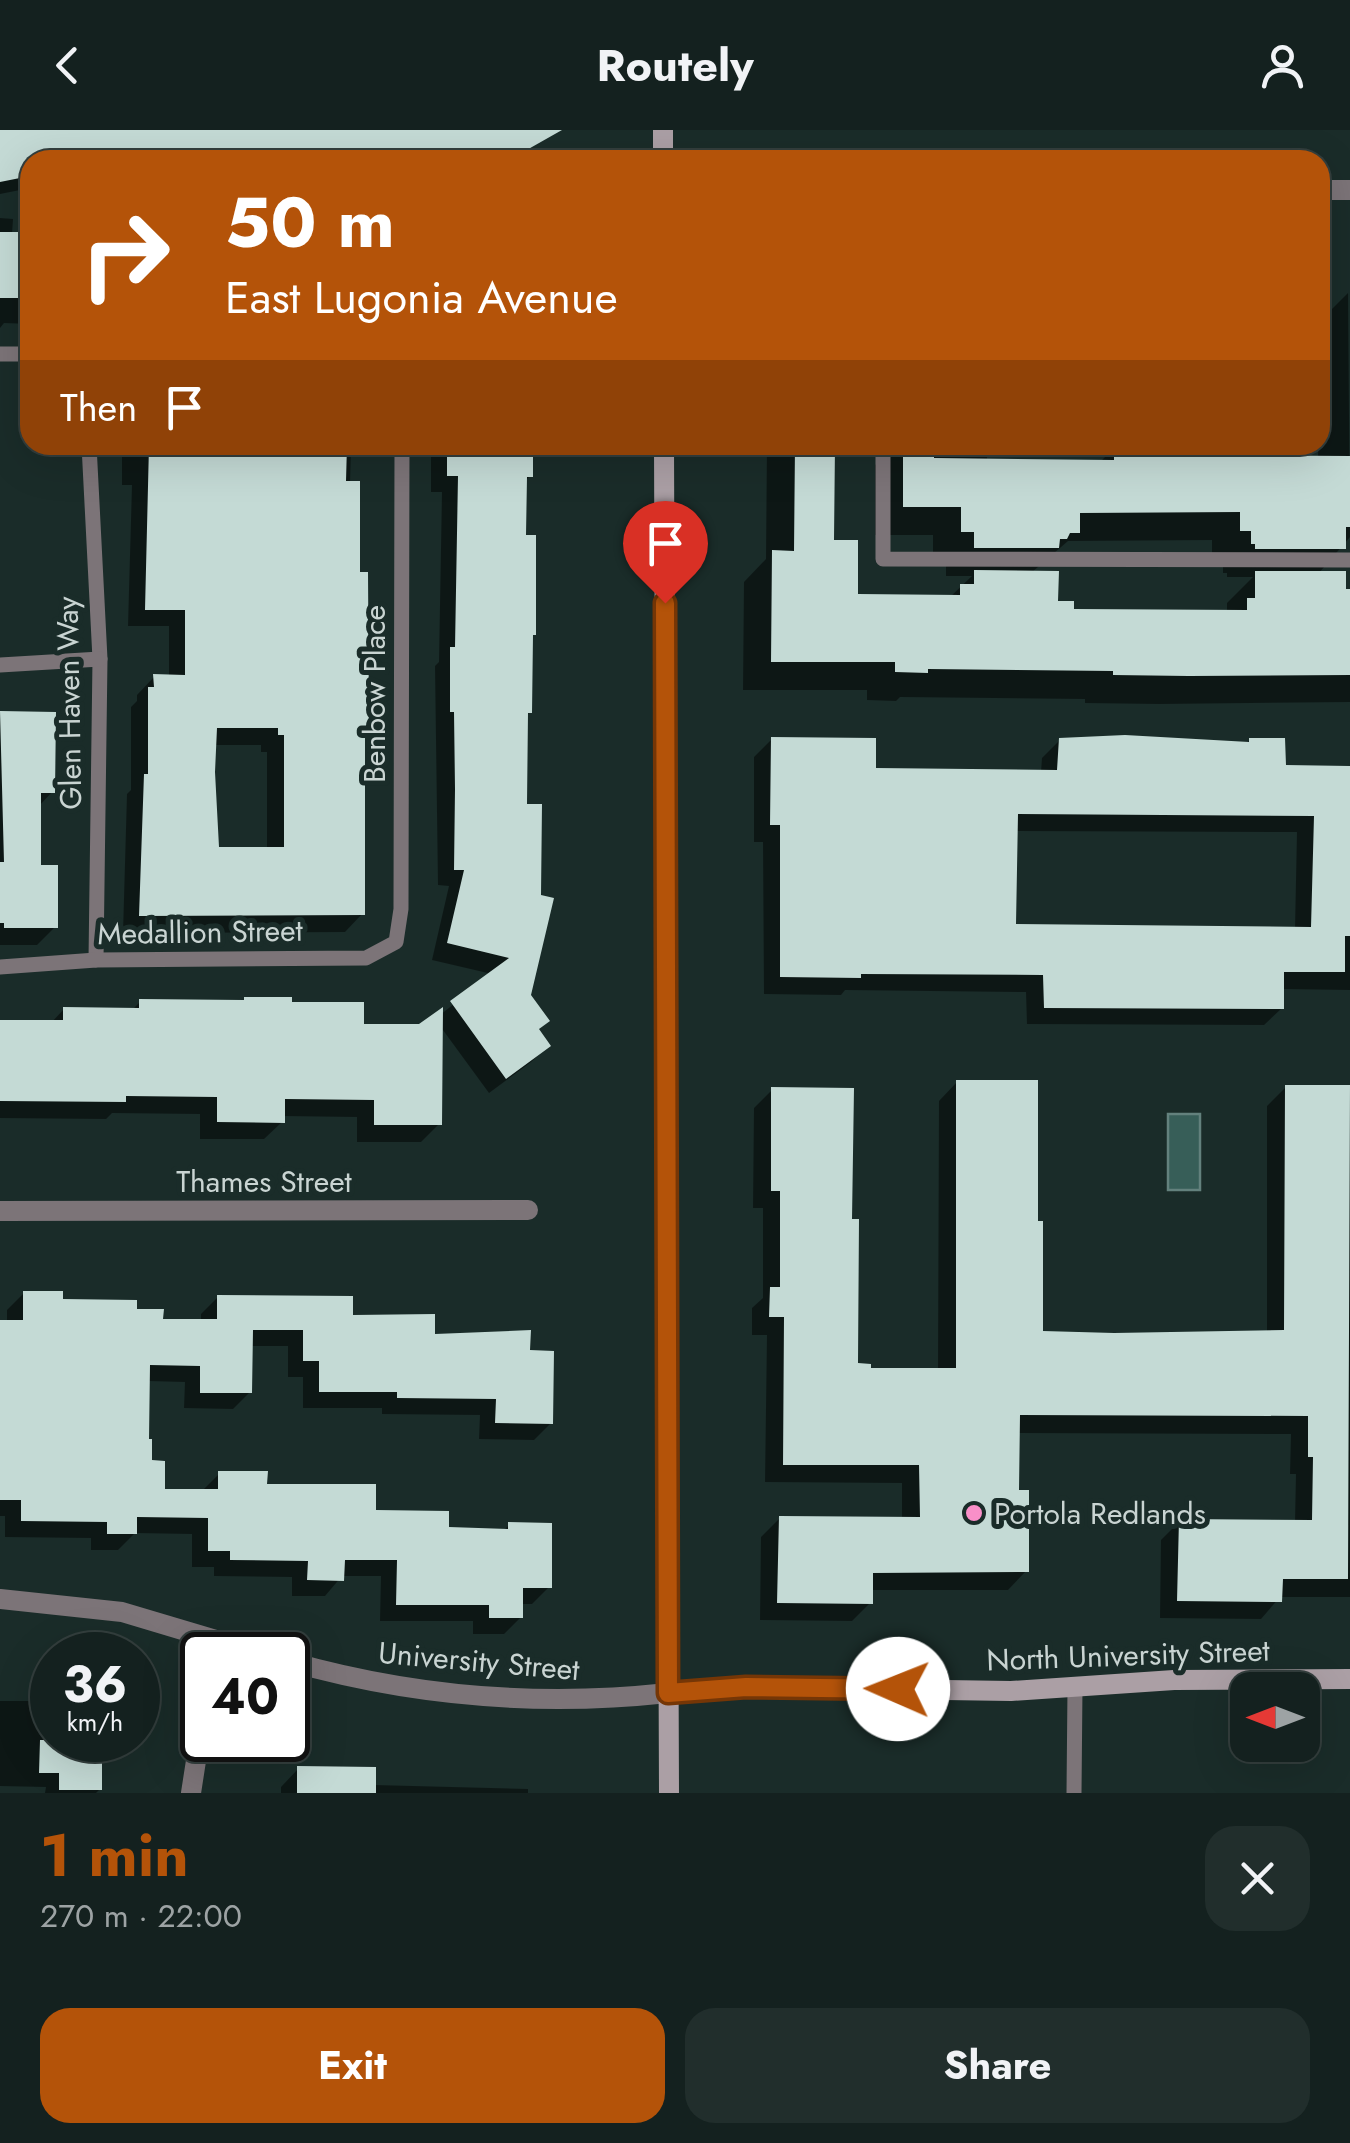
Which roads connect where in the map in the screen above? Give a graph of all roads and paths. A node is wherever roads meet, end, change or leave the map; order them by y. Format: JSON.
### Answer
{"nodes":[{"id":1,"x":90,"y":455,"type":"edge"},
{"id":2,"x":402,"y":455,"type":"edge"},
{"id":3,"x":664,"y":455,"type":"edge"},
{"id":4,"x":884,"y":455,"type":"edge"},
{"id":5,"x":1350,"y":560,"type":"edge"},
{"id":6,"x":100,"y":659,"type":"junction"},
{"id":7,"x":0,"y":665,"type":"edge"},
{"id":8,"x":396,"y":942,"type":"joint"},
{"id":9,"x":96,"y":960,"type":"junction"},
{"id":10,"x":0,"y":966,"type":"edge"},
{"id":11,"x":528,"y":1210,"type":"dead end"},
{"id":12,"x":0,"y":1212,"type":"edge"},
{"id":13,"x":0,"y":1599,"type":"edge"},
{"id":14,"x":180,"y":1634,"type":"edge"},
{"id":15,"x":310,"y":1666,"type":"edge"},
{"id":16,"x":1350,"y":1679,"type":"edge"},
{"id":17,"x":1075,"y":1688,"type":"junction"},
{"id":18,"x":668,"y":1693,"type":"junction"},
{"id":19,"x":195,"y":1762,"type":"edge"},
{"id":20,"x":190,"y":1793,"type":"edge"},
{"id":21,"x":669,"y":1793,"type":"edge"},
{"id":22,"x":1074,"y":1793,"type":"edge"}],
"edges":[{"from":1,"to":6,"type":"lane","name":"Glen Haven Way"},
{"from":2,"to":8,"type":"lane","name":"Benbow Place"},
{"from":3,"to":18,"type":"main road"},
{"from":4,"to":5,"type":"lane"},
{"from":6,"to":7,"type":"lane"},
{"from":6,"to":9,"type":"lane","name":"Glen Haven Way"},
{"from":8,"to":9,"type":"lane","name":"Medallion Street"},
{"from":9,"to":10,"type":"lane","name":"Medallion Street"},
{"from":11,"to":12,"type":"street","name":"Thames Street"},
{"from":13,"to":14,"type":"street"},
{"from":15,"to":18,"type":"street","name":"University Street"},
{"from":16,"to":17,"type":"main road","name":"North University Street"},
{"from":17,"to":18,"type":"main road","name":"North University Street"},
{"from":17,"to":22,"type":"lane"},
{"from":18,"to":21,"type":"main road"},
{"from":19,"to":20,"type":"street"}]}
